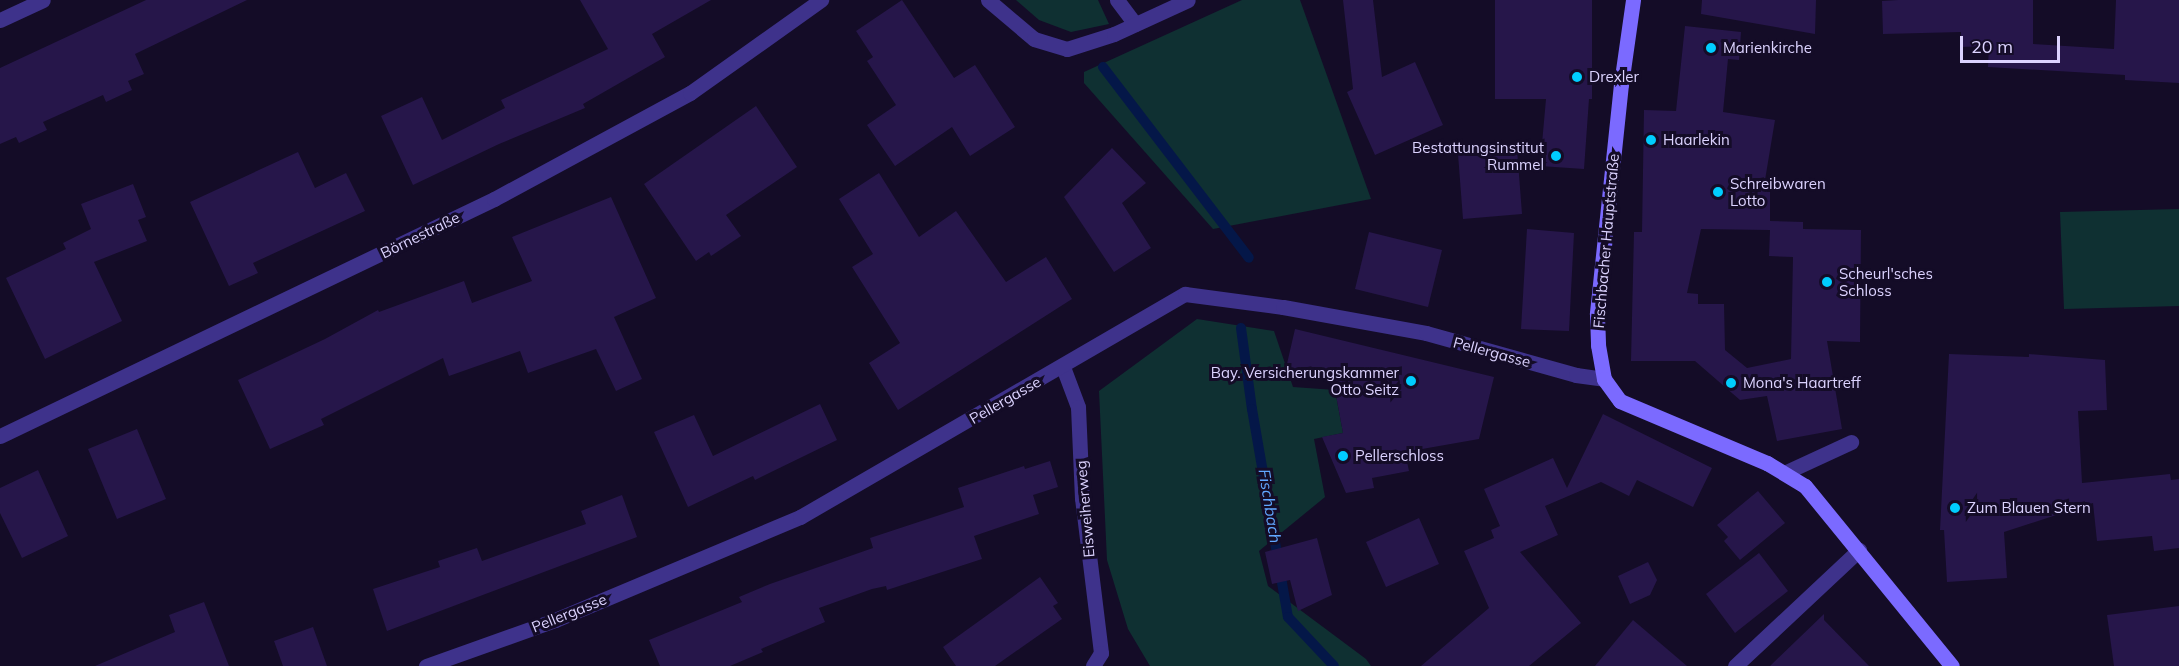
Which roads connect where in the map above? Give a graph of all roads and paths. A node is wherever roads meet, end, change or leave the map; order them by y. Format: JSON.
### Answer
{"nodes":[{"id":1,"x":43,"y":0,"type":"edge"},
{"id":2,"x":821,"y":0,"type":"edge"},
{"id":3,"x":988,"y":0,"type":"edge"},
{"id":4,"x":1117,"y":0,"type":"edge"},
{"id":5,"x":1188,"y":0,"type":"edge"},
{"id":6,"x":1633,"y":0,"type":"edge"},
{"id":7,"x":0,"y":20,"type":"edge"},
{"id":8,"x":1135,"y":24,"type":"junction"},
{"id":9,"x":1063,"y":367,"type":"junction"},
{"id":10,"x":1604,"y":379,"type":"junction"},
{"id":11,"x":0,"y":436,"type":"edge"},
{"id":12,"x":1851,"y":442,"type":"dead end"},
{"id":13,"x":1784,"y":473,"type":"junction"},
{"id":14,"x":1859,"y":550,"type":"junction"},
{"id":15,"x":1097,"y":660,"type":"edge"},
{"id":16,"x":426,"y":666,"type":"edge"},
{"id":17,"x":1735,"y":666,"type":"edge"},
{"id":18,"x":1952,"y":666,"type":"edge"}],
"edges":[{"from":1,"to":7,"type":"street"},
{"from":2,"to":11,"type":"street","name":"Börnestraße"},
{"from":3,"to":8,"type":"street"},
{"from":4,"to":8,"type":"street"},
{"from":5,"to":8,"type":"street"},
{"from":6,"to":10,"type":"main road","name":"Fischbacher Hauptstraße"},
{"from":9,"to":10,"type":"street","name":"Pellergasse"},
{"from":9,"to":15,"type":"street","name":"Eisweiherweg"},
{"from":9,"to":16,"type":"street","name":"Pellergasse"},
{"from":10,"to":13,"type":"main road","name":"Fischbacher Hauptstraße"},
{"from":12,"to":13,"type":"street"},
{"from":13,"to":14,"type":"main road","name":"Fischbacher Hauptstraße"},
{"from":14,"to":17,"type":"street"},
{"from":14,"to":18,"type":"main road","name":"Fischbacher Hauptstraße"}]}
